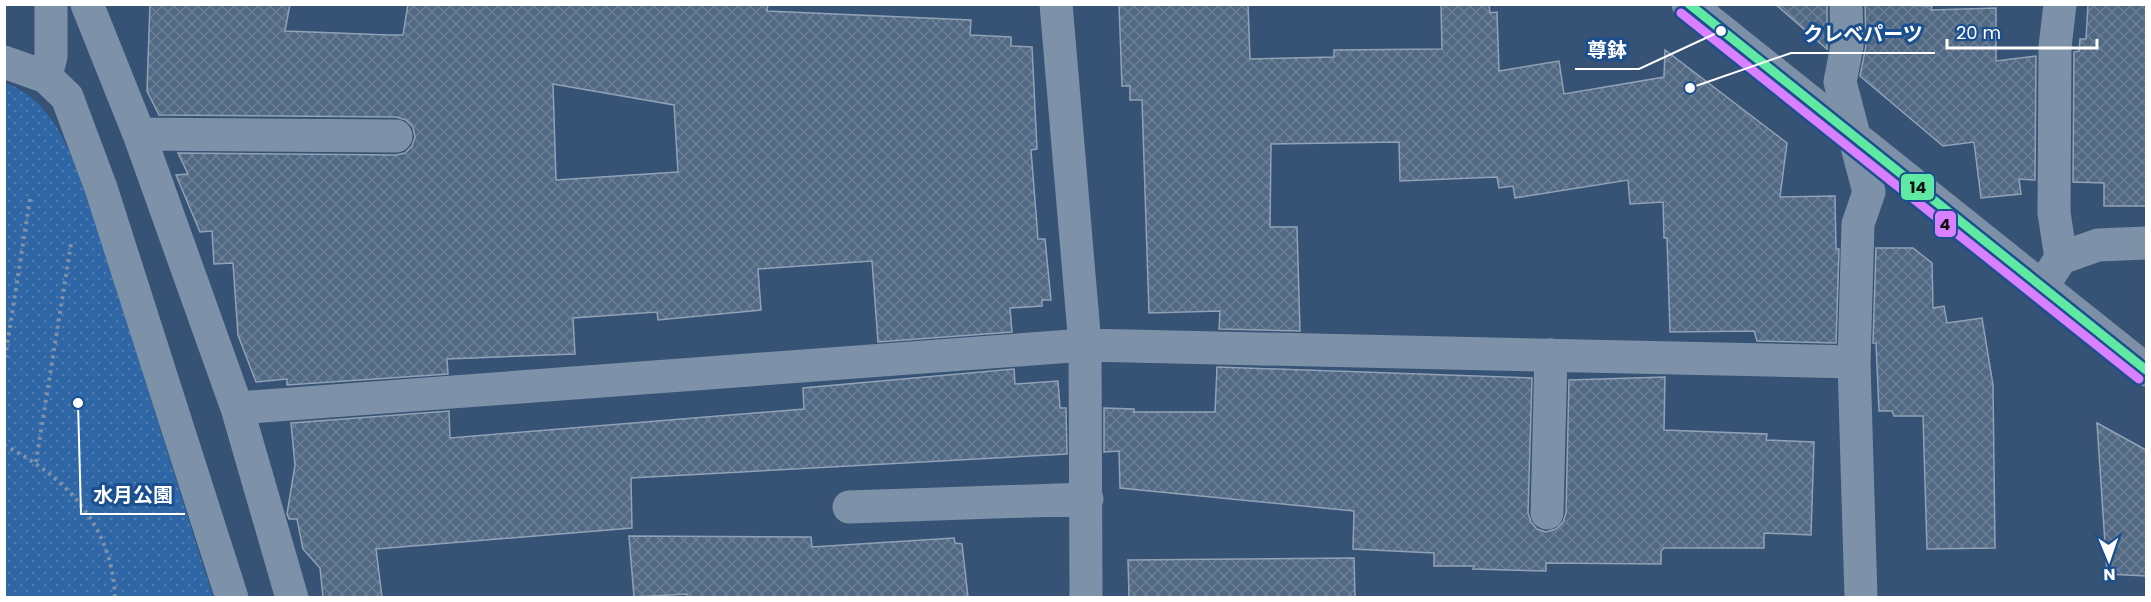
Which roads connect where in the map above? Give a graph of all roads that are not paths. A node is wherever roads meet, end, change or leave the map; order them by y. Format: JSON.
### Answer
{"nodes":[{"id":1,"x":51,"y":4,"type":"edge"},
{"id":2,"x":87,"y":4,"type":"edge"},
{"id":3,"x":1056,"y":4,"type":"edge"},
{"id":4,"x":1688,"y":4,"type":"edge"},
{"id":5,"x":1846,"y":4,"type":"edge"},
{"id":6,"x":2060,"y":4,"type":"edge"},
{"id":7,"x":4,"y":62,"type":"edge"},
{"id":8,"x":46,"y":77,"type":"junction"},
{"id":9,"x":139,"y":134,"type":"junction"},
{"id":10,"x":396,"y":136,"type":"dead end"},
{"id":11,"x":1852,"y":136,"type":"junction"},
{"id":12,"x":2146,"y":243,"type":"edge"},
{"id":13,"x":2061,"y":258,"type":"junction"},
{"id":14,"x":2042,"y":287,"type":"junction"},
{"id":15,"x":1085,"y":345,"type":"junction"},
{"id":16,"x":1551,"y":355,"type":"junction"},
{"id":17,"x":1854,"y":362,"type":"junction"},
{"id":18,"x":2146,"y":370,"type":"edge"},
{"id":19,"x":237,"y":408,"type":"junction"},
{"id":20,"x":1087,"y":500,"type":"junction"},
{"id":21,"x":849,"y":507,"type":"dead end"},
{"id":22,"x":1547,"y":513,"type":"dead end"},
{"id":23,"x":232,"y":597,"type":"edge"},
{"id":24,"x":292,"y":597,"type":"edge"},
{"id":25,"x":1086,"y":597,"type":"edge"},
{"id":26,"x":1861,"y":597,"type":"edge"}],
"edges":[{"from":1,"to":8,"type":"street"},
{"from":2,"to":9,"type":"street"},
{"from":3,"to":15,"type":"street"},
{"from":4,"to":11,"type":"highway"},
{"from":5,"to":11,"type":"street"},
{"from":6,"to":13,"type":"street"},
{"from":7,"to":8,"type":"street"},
{"from":8,"to":23,"type":"street"},
{"from":9,"to":10,"type":"street"},
{"from":9,"to":19,"type":"street"},
{"from":11,"to":14,"type":"highway"},
{"from":11,"to":17,"type":"street"},
{"from":12,"to":13,"type":"street"},
{"from":13,"to":14,"type":"street"},
{"from":14,"to":18,"type":"highway"},
{"from":15,"to":16,"type":"street"},
{"from":15,"to":19,"type":"street"},
{"from":15,"to":20,"type":"street"},
{"from":16,"to":17,"type":"street"},
{"from":16,"to":22,"type":"street"},
{"from":17,"to":26,"type":"street"},
{"from":19,"to":24,"type":"street"},
{"from":20,"to":21,"type":"street"},
{"from":20,"to":25,"type":"street"}]}
